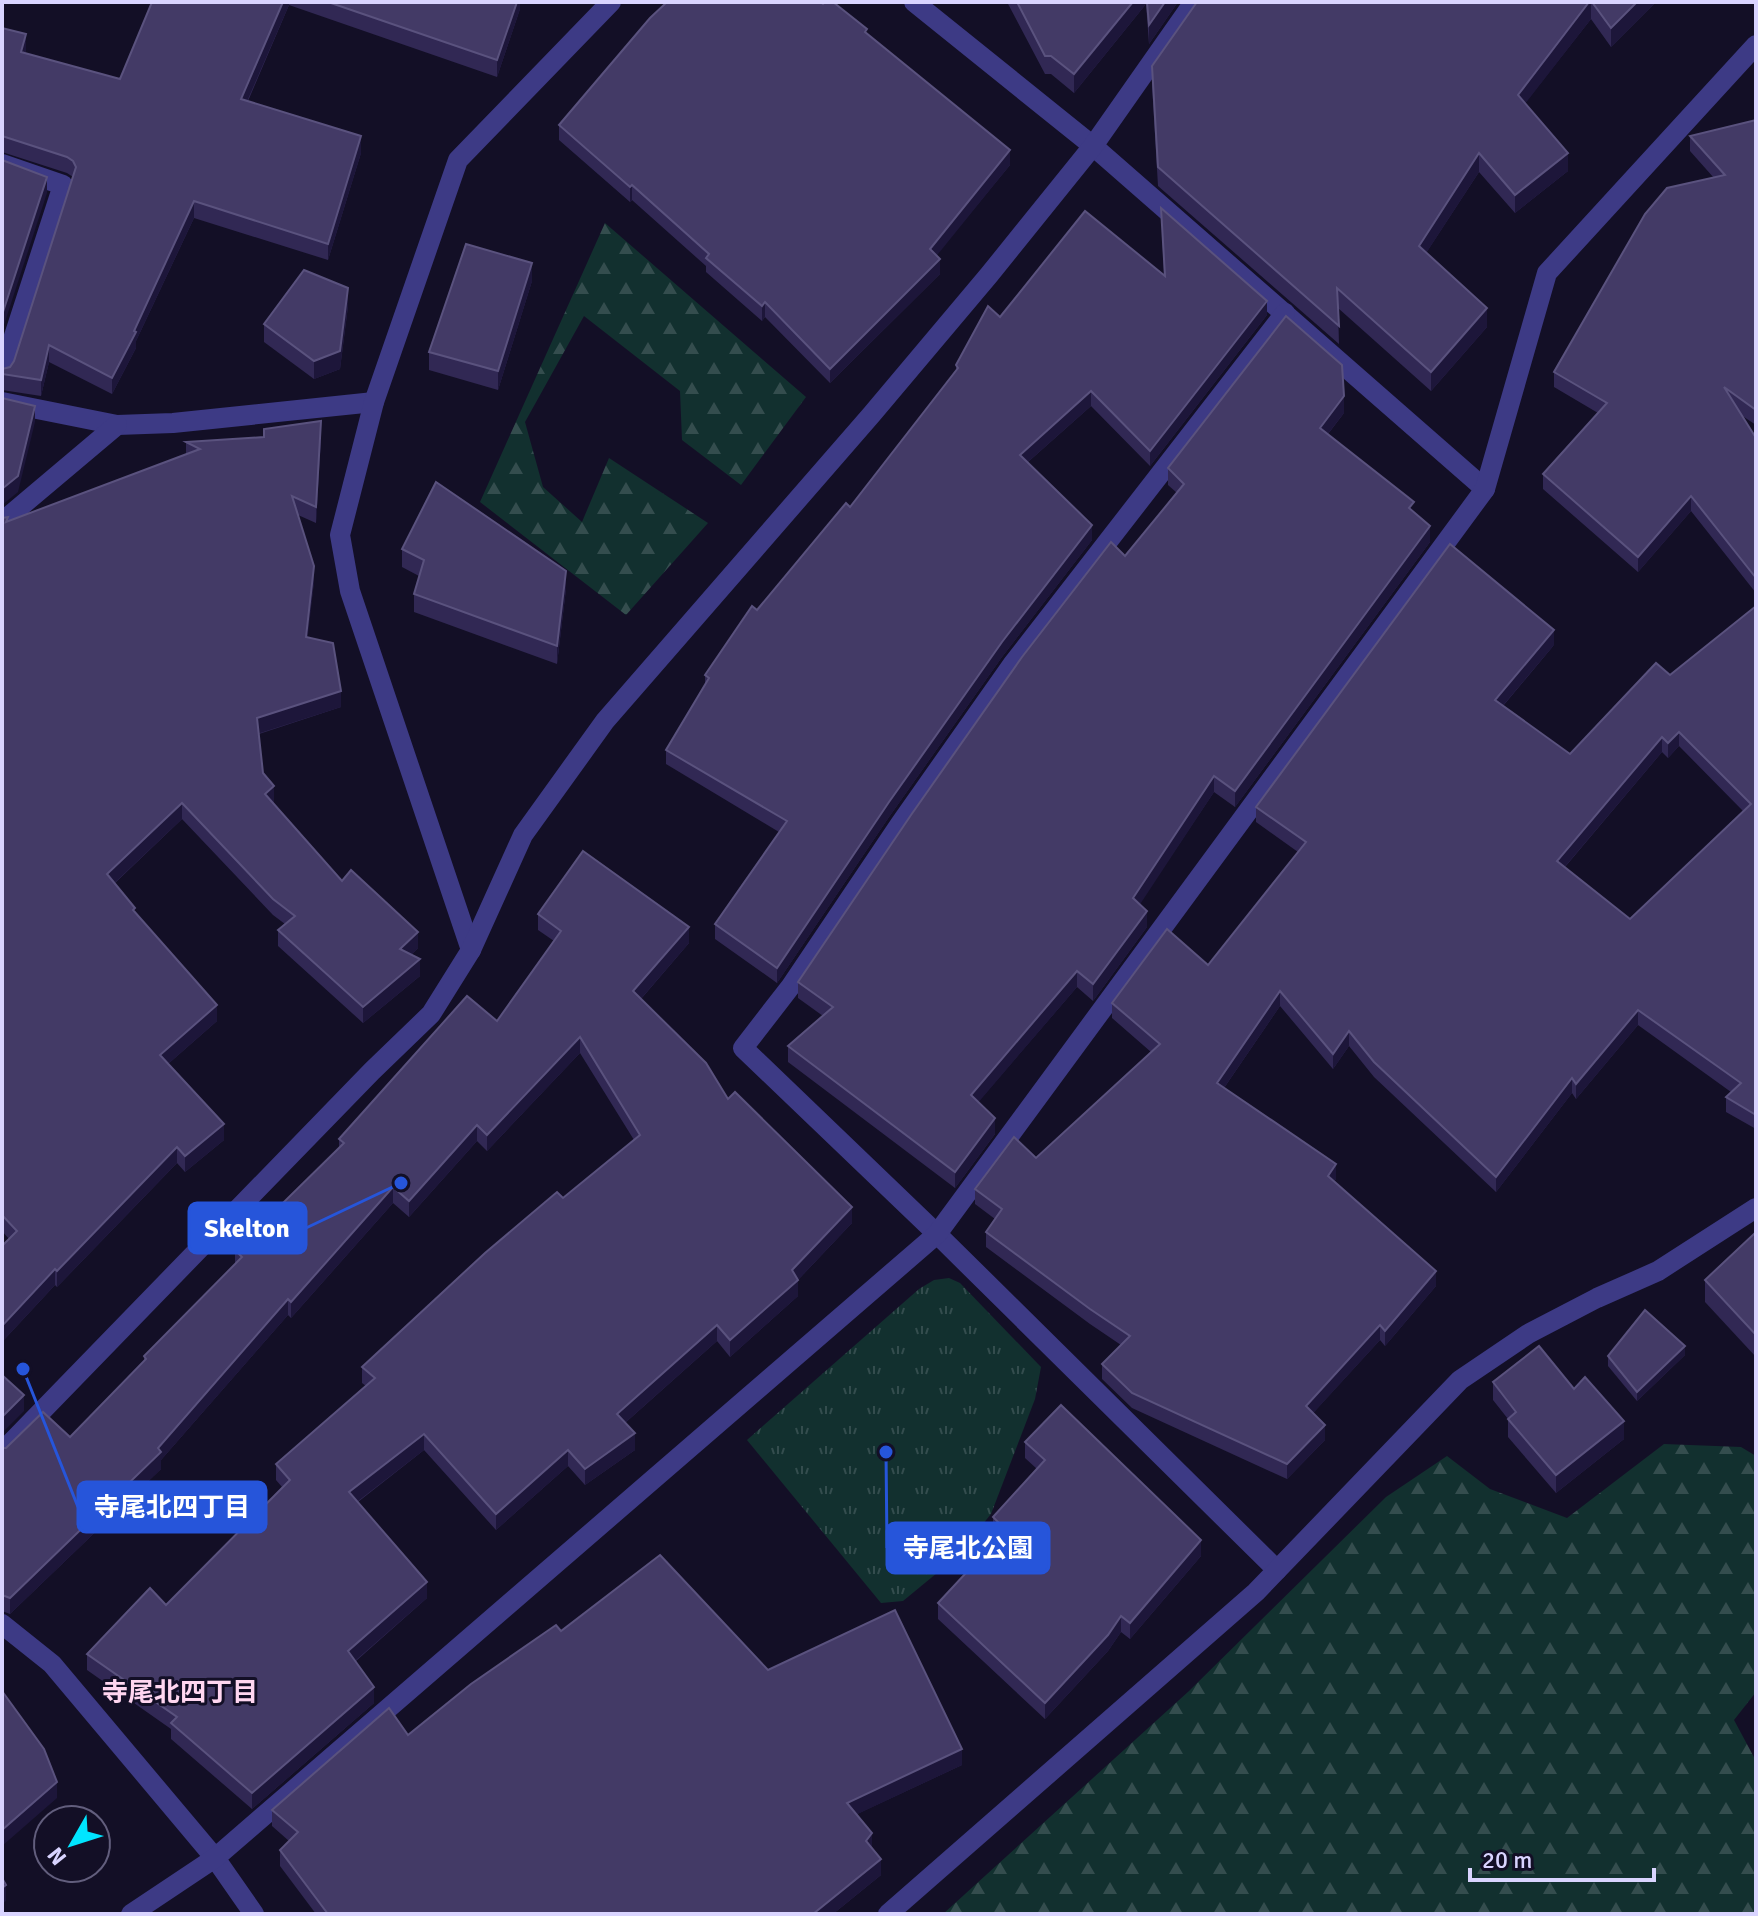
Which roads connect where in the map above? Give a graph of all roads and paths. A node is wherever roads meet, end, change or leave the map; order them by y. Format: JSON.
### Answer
{"nodes":[{"id":1,"x":611,"y":2,"type":"edge"},
{"id":2,"x":914,"y":2,"type":"edge"},
{"id":3,"x":1194,"y":2,"type":"edge"},
{"id":4,"x":1756,"y":45,"type":"edge"},
{"id":5,"x":1093,"y":146,"type":"junction"},
{"id":6,"x":2,"y":164,"type":"edge"},
{"id":7,"x":1285,"y":313,"type":"junction"},
{"id":8,"x":2,"y":373,"type":"edge"},
{"id":9,"x":2,"y":402,"type":"edge"},
{"id":10,"x":374,"y":402,"type":"junction"},
{"id":11,"x":117,"y":425,"type":"junction"},
{"id":12,"x":1485,"y":489,"type":"junction"},
{"id":13,"x":2,"y":522,"type":"edge"},
{"id":14,"x":471,"y":950,"type":"junction"},
{"id":15,"x":1756,"y":1208,"type":"edge"},
{"id":16,"x":937,"y":1234,"type":"junction"},
{"id":17,"x":2,"y":1452,"type":"edge"},
{"id":18,"x":1277,"y":1570,"type":"junction"},
{"id":19,"x":2,"y":1624,"type":"edge"},
{"id":20,"x":215,"y":1858,"type":"junction"},
{"id":21,"x":131,"y":1914,"type":"edge"},
{"id":22,"x":254,"y":1914,"type":"edge"},
{"id":23,"x":888,"y":1914,"type":"edge"}],
"edges":[{"from":1,"to":10,"type":"street"},
{"from":2,"to":5,"type":"street"},
{"from":3,"to":5,"type":"street"},
{"from":4,"to":12,"type":"street"},
{"from":5,"to":7,"type":"street"},
{"from":5,"to":14,"type":"street"},
{"from":6,"to":8,"type":"street"},
{"from":7,"to":12,"type":"street"},
{"from":7,"to":16,"type":"street"},
{"from":9,"to":11,"type":"street"},
{"from":10,"to":11,"type":"street"},
{"from":10,"to":14,"type":"street"},
{"from":11,"to":13,"type":"street"},
{"from":12,"to":16,"type":"street"},
{"from":14,"to":17,"type":"street"},
{"from":15,"to":18,"type":"street"},
{"from":16,"to":18,"type":"street"},
{"from":16,"to":20,"type":"street"},
{"from":18,"to":23,"type":"street"},
{"from":19,"to":20,"type":"street"},
{"from":20,"to":21,"type":"street"},
{"from":20,"to":22,"type":"street"}]}
